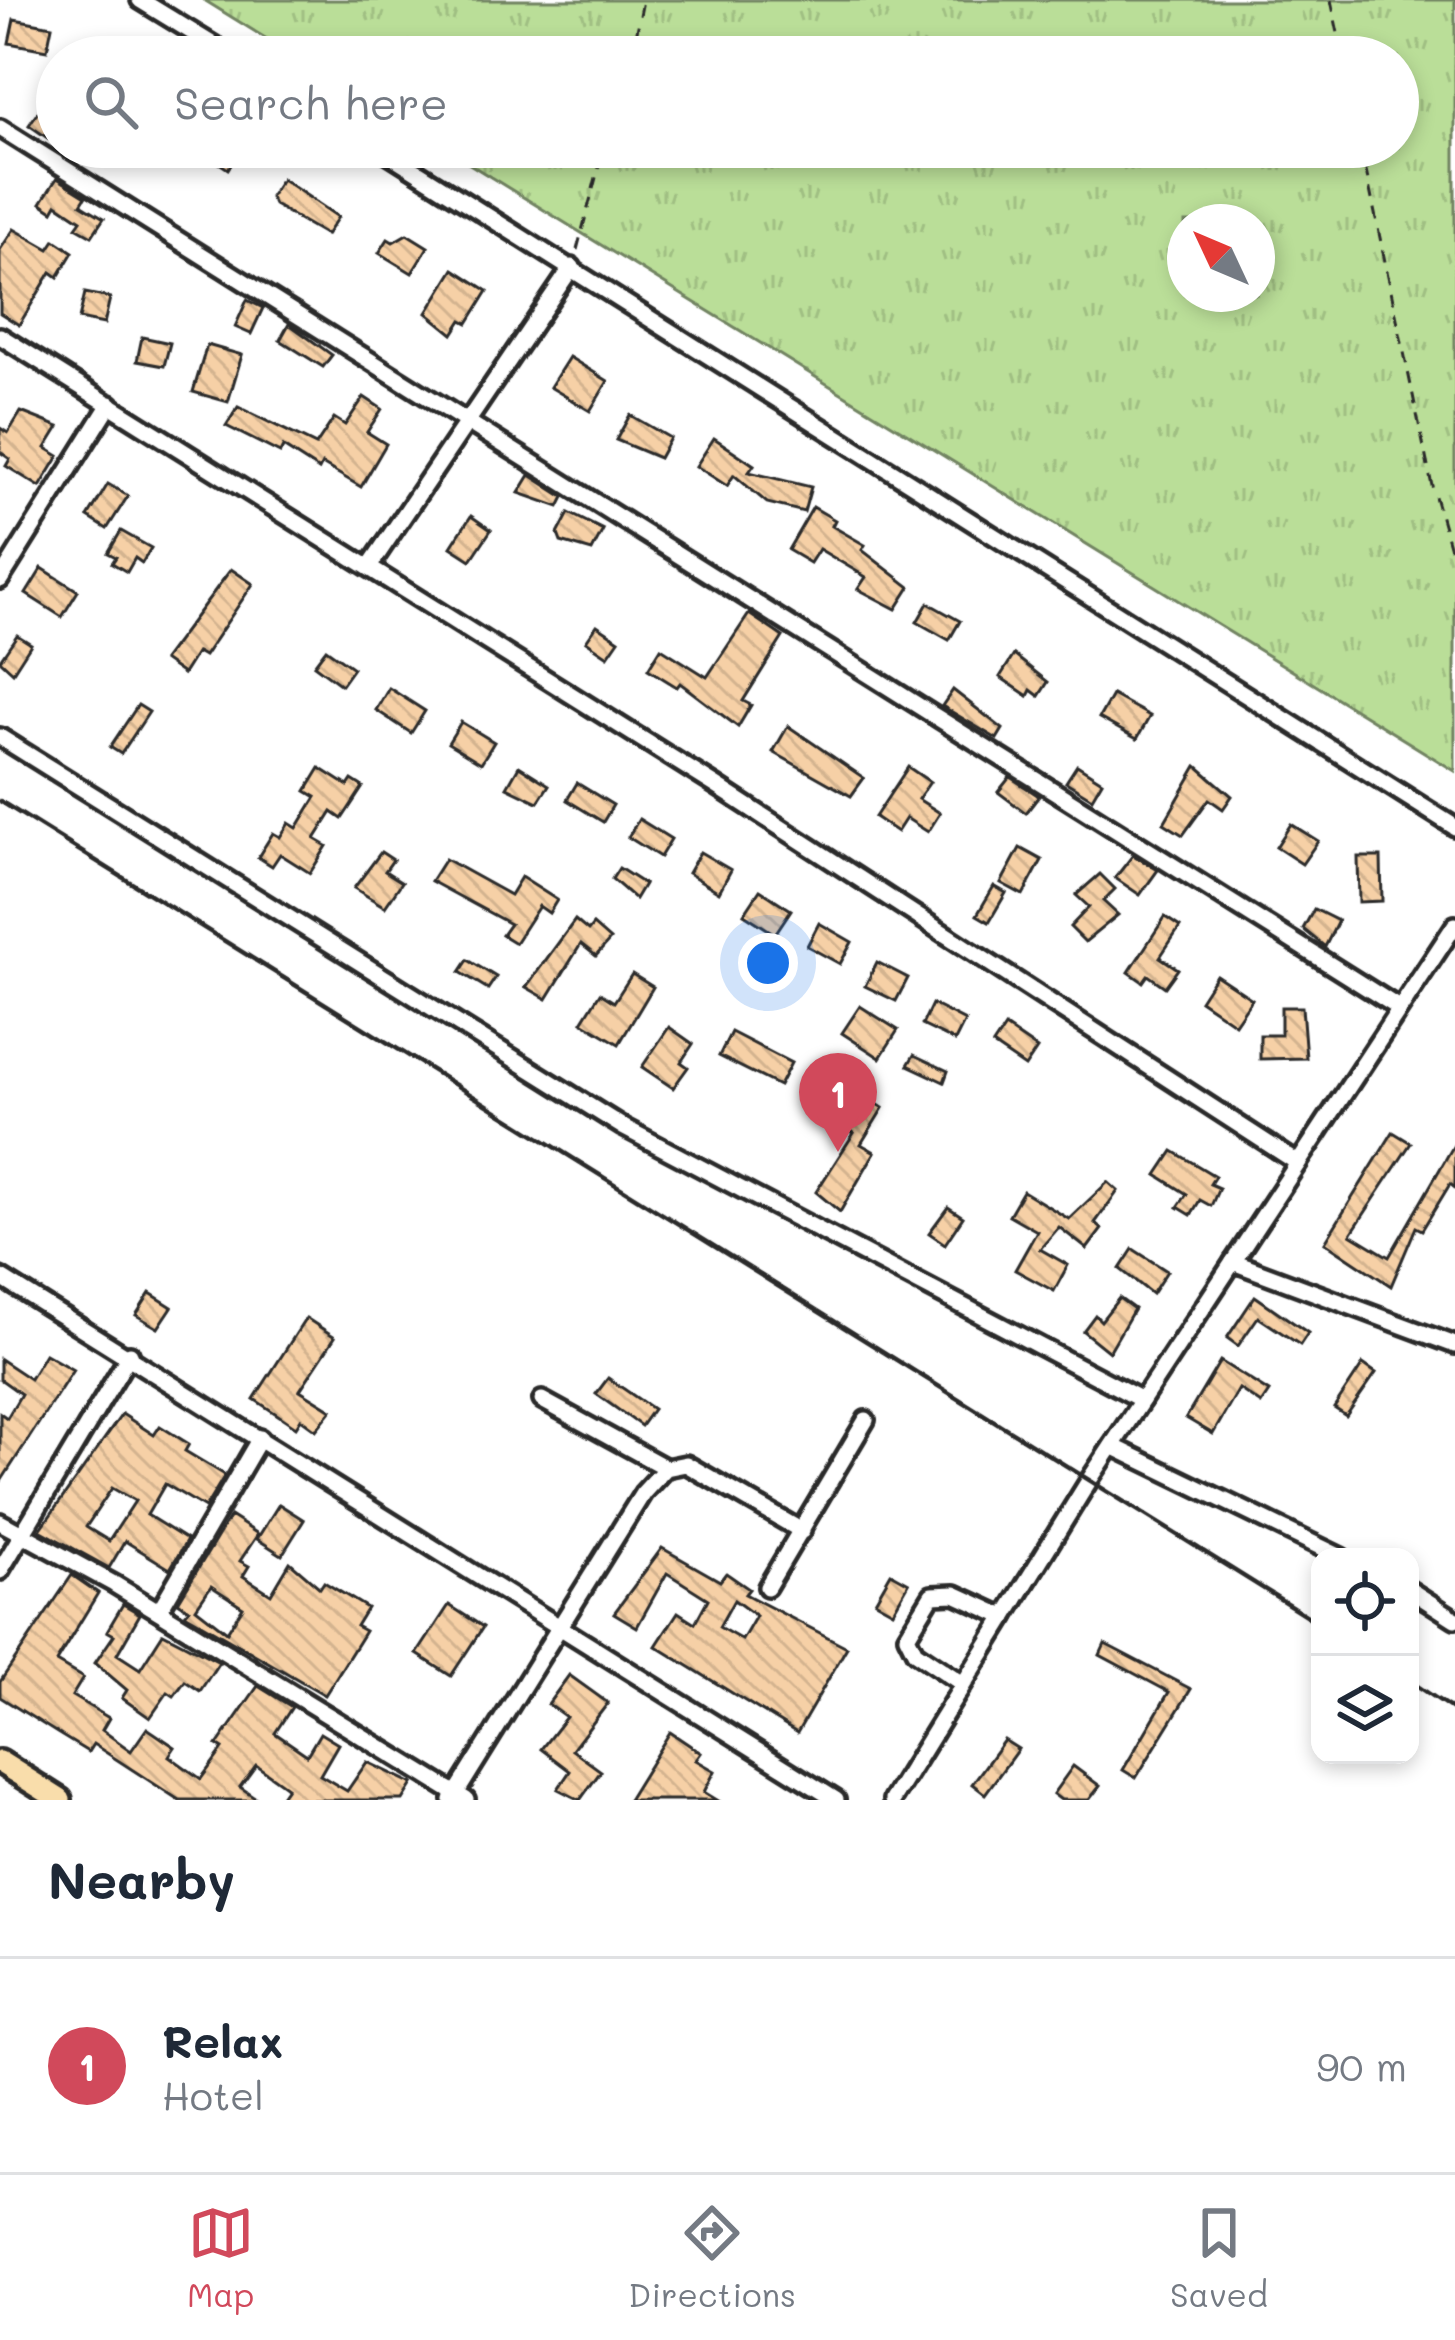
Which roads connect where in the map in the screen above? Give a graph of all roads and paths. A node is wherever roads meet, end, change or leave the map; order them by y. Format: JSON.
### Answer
{"nodes":[{"id":1,"x":140,"y":0,"type":"edge"},
{"id":2,"x":643,"y":0,"type":"edge"},
{"id":3,"x":1331,"y":0,"type":"edge"},
{"id":4,"x":198,"y":36,"type":"edge"},
{"id":5,"x":636,"y":36,"type":"edge"},
{"id":6,"x":1339,"y":36,"type":"edge"},
{"id":7,"x":0,"y":128,"type":"edge"},
{"id":8,"x":36,"y":151,"type":"edge"},
{"id":9,"x":63,"y":168,"type":"edge"},
{"id":10,"x":412,"y":168,"type":"edge"},
{"id":11,"x":598,"y":168,"type":"edge"},
{"id":12,"x":1365,"y":168,"type":"edge"},
{"id":13,"x":572,"y":267,"type":"junction"},
{"id":14,"x":0,"y":336,"type":"edge"},
{"id":15,"x":110,"y":404,"type":"junction"},
{"id":16,"x":466,"y":425,"type":"junction"},
{"id":17,"x":1455,"y":566,"type":"edge"},
{"id":18,"x":369,"y":567,"type":"junction"},
{"id":19,"x":0,"y":580,"type":"edge"},
{"id":20,"x":0,"y":737,"type":"edge"},
{"id":21,"x":1455,"y":827,"type":"edge"},
{"id":22,"x":1455,"y":925,"type":"edge"},
{"id":23,"x":1399,"y":1008,"type":"junction"},
{"id":24,"x":1298,"y":1163,"type":"junction"},
{"id":25,"x":1233,"y":1262,"type":"junction"},
{"id":26,"x":0,"y":1277,"type":"edge"},
{"id":27,"x":1455,"y":1345,"type":"edge"},
{"id":28,"x":130,"y":1354,"type":"junction"},
{"id":29,"x":542,"y":1400,"type":"dead end"},
{"id":30,"x":1142,"y":1400,"type":"junction"},
{"id":31,"x":866,"y":1420,"type":"dead end"},
{"id":32,"x":260,"y":1438,"type":"junction"},
{"id":33,"x":1112,"y":1446,"type":"junction"},
{"id":34,"x":666,"y":1468,"type":"junction"},
{"id":35,"x":0,"y":1522,"type":"edge"},
{"id":36,"x":802,"y":1531,"type":"junction"},
{"id":37,"x":22,"y":1535,"type":"junction"},
{"id":38,"x":1322,"y":1548,"type":"edge"},
{"id":39,"x":0,"y":1570,"type":"edge"},
{"id":40,"x":767,"y":1587,"type":"dead end"},
{"id":41,"x":1419,"y":1596,"type":"edge"},
{"id":42,"x":159,"y":1611,"type":"junction"},
{"id":43,"x":1005,"y":1617,"type":"junction"},
{"id":44,"x":1455,"y":1619,"type":"edge"},
{"id":45,"x":556,"y":1630,"type":"junction"},
{"id":46,"x":963,"y":1684,"type":"junction"},
{"id":47,"x":0,"y":1762,"type":"edge"},
{"id":48,"x":458,"y":1798,"type":"edge"},
{"id":49,"x":60,"y":1800,"type":"edge"},
{"id":50,"x":836,"y":1800,"type":"edge"},
{"id":51,"x":892,"y":1800,"type":"edge"}],
"edges":[{"from":1,"to":4,"type":"street"},
{"from":2,"to":5,"type":"path"},
{"from":3,"to":6,"type":"path"},
{"from":7,"to":8,"type":"street"},
{"from":9,"to":16,"type":"street"},
{"from":10,"to":13,"type":"street"},
{"from":11,"to":13,"type":"path"},
{"from":12,"to":17,"type":"path"},
{"from":13,"to":16,"type":"street"},
{"from":13,"to":21,"type":"street"},
{"from":14,"to":15,"type":"street"},
{"from":15,"to":18,"type":"street"},
{"from":15,"to":19,"type":"street"},
{"from":16,"to":18,"type":"street"},
{"from":16,"to":23,"type":"street"},
{"from":18,"to":24,"type":"street"},
{"from":20,"to":30,"type":"street"},
{"from":22,"to":23,"type":"street"},
{"from":23,"to":24,"type":"street"},
{"from":24,"to":25,"type":"street"},
{"from":25,"to":27,"type":"street"},
{"from":25,"to":30,"type":"street"},
{"from":26,"to":28,"type":"street"},
{"from":28,"to":32,"type":"street"},
{"from":28,"to":37,"type":"street"},
{"from":29,"to":34,"type":"street"},
{"from":30,"to":33,"type":"street"},
{"from":31,"to":36,"type":"street"},
{"from":32,"to":42,"type":"street"},
{"from":32,"to":45,"type":"street"},
{"from":33,"to":38,"type":"street"},
{"from":33,"to":43,"type":"street"},
{"from":34,"to":36,"type":"street"},
{"from":34,"to":45,"type":"street"},
{"from":35,"to":37,"type":"street"},
{"from":36,"to":40,"type":"street"},
{"from":37,"to":39,"type":"street"},
{"from":37,"to":42,"type":"street"},
{"from":41,"to":44,"type":"street"},
{"from":42,"to":48,"type":"street"},
{"from":43,"to":46,"type":"street"},
{"from":43,"to":46,"type":"street"},
{"from":45,"to":48,"type":"street"},
{"from":45,"to":50,"type":"street"},
{"from":46,"to":51,"type":"street"},
{"from":47,"to":49,"type":"highway"}]}
